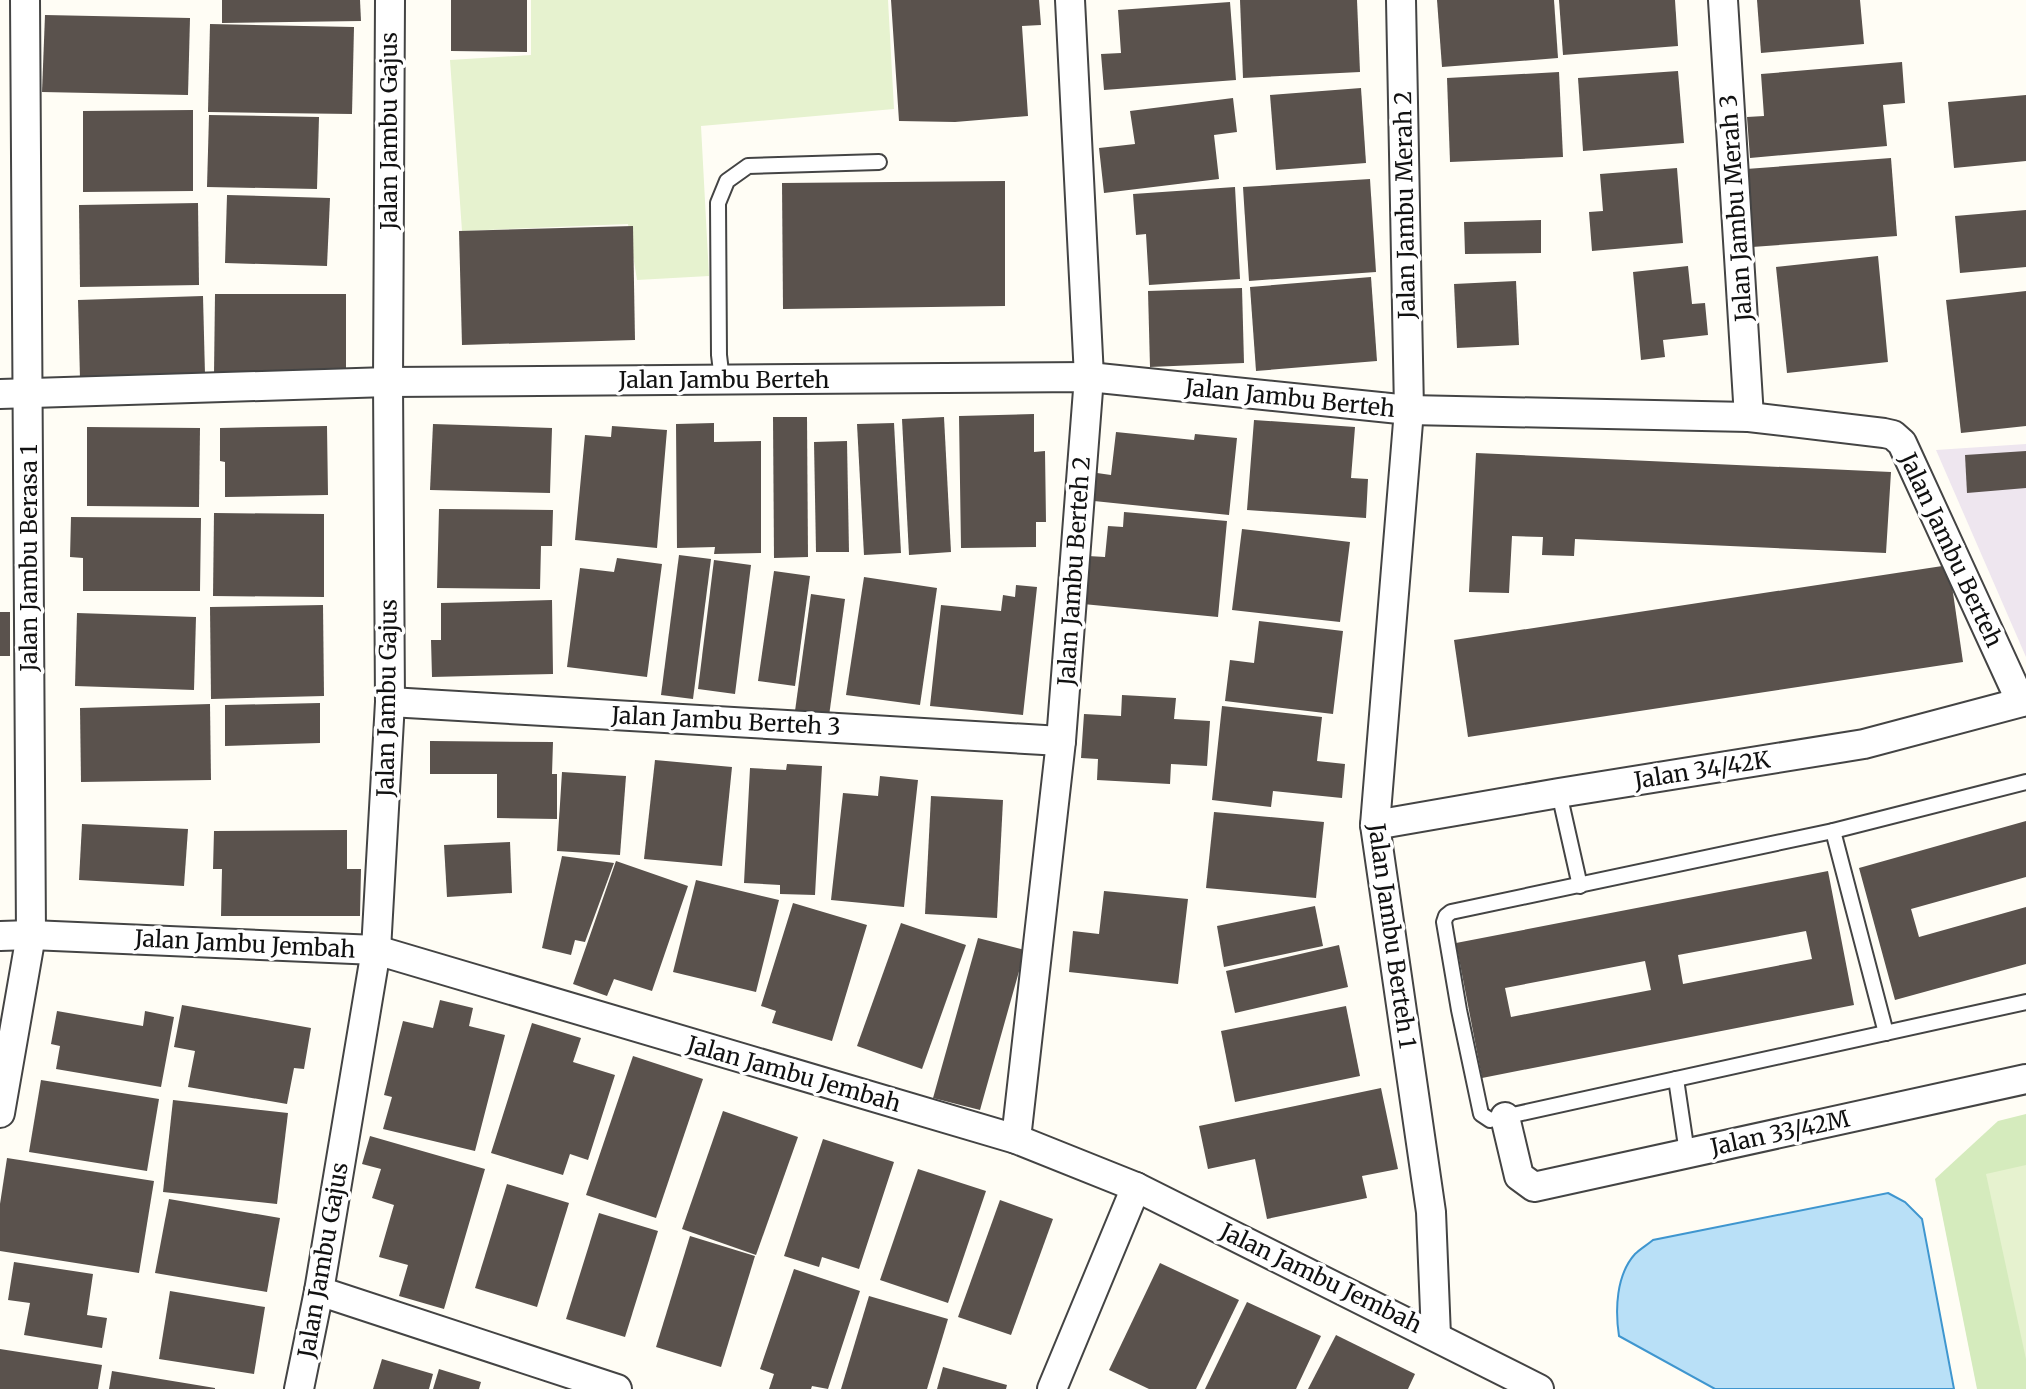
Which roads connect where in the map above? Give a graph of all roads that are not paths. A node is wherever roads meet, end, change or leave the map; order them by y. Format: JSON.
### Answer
{"nodes":[{"id":1,"x":26,"y":0,"type":"edge"},
{"id":2,"x":390,"y":0,"type":"edge"},
{"id":3,"x":1070,"y":0,"type":"edge"},
{"id":4,"x":1401,"y":0,"type":"edge"},
{"id":5,"x":1723,"y":0,"type":"edge"},
{"id":6,"x":879,"y":162,"type":"dead end"},
{"id":7,"x":1089,"y":377,"type":"junction"},
{"id":8,"x":722,"y":380,"type":"junction"},
{"id":9,"x":388,"y":382,"type":"junction"},
{"id":10,"x":28,"y":393,"type":"junction"},
{"id":11,"x":0,"y":394,"type":"edge"},
{"id":12,"x":1409,"y":410,"type":"junction"},
{"id":13,"x":1749,"y":417,"type":"junction"},
{"id":14,"x":390,"y":702,"type":"junction"},
{"id":15,"x":2024,"y":707,"type":"edge"},
{"id":16,"x":1061,"y":741,"type":"junction"},
{"id":17,"x":2026,"y":782,"type":"edge"},
{"id":18,"x":1559,"y":793,"type":"junction"},
{"id":19,"x":1375,"y":825,"type":"junction"},
{"id":20,"x":1833,"y":831,"type":"junction"},
{"id":21,"x":1580,"y":886,"type":"junction"},
{"id":22,"x":31,"y":934,"type":"junction"},
{"id":23,"x":0,"y":936,"type":"edge"},
{"id":24,"x":376,"y":950,"type":"junction"},
{"id":25,"x":2026,"y":1002,"type":"edge"},
{"id":26,"x":1886,"y":1033,"type":"junction"},
{"id":27,"x":1676,"y":1079,"type":"junction"},
{"id":28,"x":2026,"y":1079,"type":"edge"},
{"id":29,"x":0,"y":1113,"type":"edge"},
{"id":30,"x":1505,"y":1117,"type":"junction"},
{"id":31,"x":1016,"y":1139,"type":"junction"},
{"id":32,"x":1687,"y":1153,"type":"junction"},
{"id":33,"x":1136,"y":1186,"type":"junction"},
{"id":34,"x":319,"y":1291,"type":"junction"},
{"id":35,"x":1436,"y":1336,"type":"junction"},
{"id":36,"x":299,"y":1389,"type":"edge"},
{"id":37,"x":617,"y":1389,"type":"edge"},
{"id":38,"x":1052,"y":1389,"type":"edge"},
{"id":39,"x":1539,"y":1389,"type":"edge"}],
"edges":[{"from":1,"to":10,"type":"street","name":"Jalan Jambu Berasa 1"},
{"from":2,"to":9,"type":"street","name":"Jalan Jambu Gajus"},
{"from":3,"to":7,"type":"street","name":"Jalan Jambu Berteh 2"},
{"from":4,"to":12,"type":"street","name":"Jalan Jambu Merah 2"},
{"from":5,"to":13,"type":"street","name":"Jalan Jambu Merah 3"},
{"from":6,"to":8,"type":"lane"},
{"from":7,"to":8,"type":"street","name":"Jalan Jambu Berteh"},
{"from":7,"to":12,"type":"street","name":"Jalan Jambu Berteh"},
{"from":7,"to":16,"type":"street","name":"Jalan Jambu Berteh 2"},
{"from":8,"to":9,"type":"street","name":"Jalan Jambu Berteh"},
{"from":9,"to":10,"type":"street","name":"Jalan Jambu Berteh"},
{"from":9,"to":14,"type":"street","name":"Jalan Jambu Gajus"},
{"from":10,"to":11,"type":"street","name":"Jalan Jambu Berteh"},
{"from":10,"to":22,"type":"street","name":"Jalan Jambu Berasa 1"},
{"from":12,"to":13,"type":"street","name":"Jalan Jambu Berteh"},
{"from":12,"to":19,"type":"street","name":"Jalan Jambu Berteh 1"},
{"from":13,"to":15,"type":"street","name":"Jalan Jambu Berteh"},
{"from":14,"to":16,"type":"street","name":"Jalan Jambu Berteh 3"},
{"from":14,"to":24,"type":"street","name":"Jalan Jambu Gajus"},
{"from":15,"to":18,"type":"street","name":"Jalan 34/42K"},
{"from":16,"to":31,"type":"street","name":"Jalan Jambu Berteh 2"},
{"from":17,"to":20,"type":"lane"},
{"from":18,"to":19,"type":"street","name":"Jalan 34/42K"},
{"from":18,"to":21,"type":"lane"},
{"from":19,"to":35,"type":"street","name":"Jalan Jambu Berteh 1"},
{"from":20,"to":21,"type":"lane"},
{"from":20,"to":26,"type":"lane"},
{"from":21,"to":30,"type":"lane"},
{"from":22,"to":23,"type":"street","name":"Jalan Jambu Jembah"},
{"from":22,"to":24,"type":"street","name":"Jalan Jambu Jembah"},
{"from":22,"to":29,"type":"street","name":"Jalan Jambu Berasa 1"},
{"from":24,"to":31,"type":"street","name":"Jalan Jambu Jembah"},
{"from":24,"to":34,"type":"street","name":"Jalan Jambu Gajus"},
{"from":25,"to":26,"type":"lane"},
{"from":26,"to":27,"type":"lane"},
{"from":27,"to":30,"type":"lane"},
{"from":27,"to":32,"type":"lane"},
{"from":28,"to":32,"type":"street","name":"Jalan 33/42M"},
{"from":30,"to":32,"type":"street","name":"Jalan 33/42M"},
{"from":31,"to":33,"type":"street","name":"Jalan Jambu Jembah"},
{"from":33,"to":35,"type":"street","name":"Jalan Jambu Jembah"},
{"from":33,"to":38,"type":"street"},
{"from":34,"to":36,"type":"street","name":"Jalan Jambu Gajus"},
{"from":34,"to":37,"type":"street"},
{"from":35,"to":39,"type":"street","name":"Jalan Jambu Jembah"}]}
